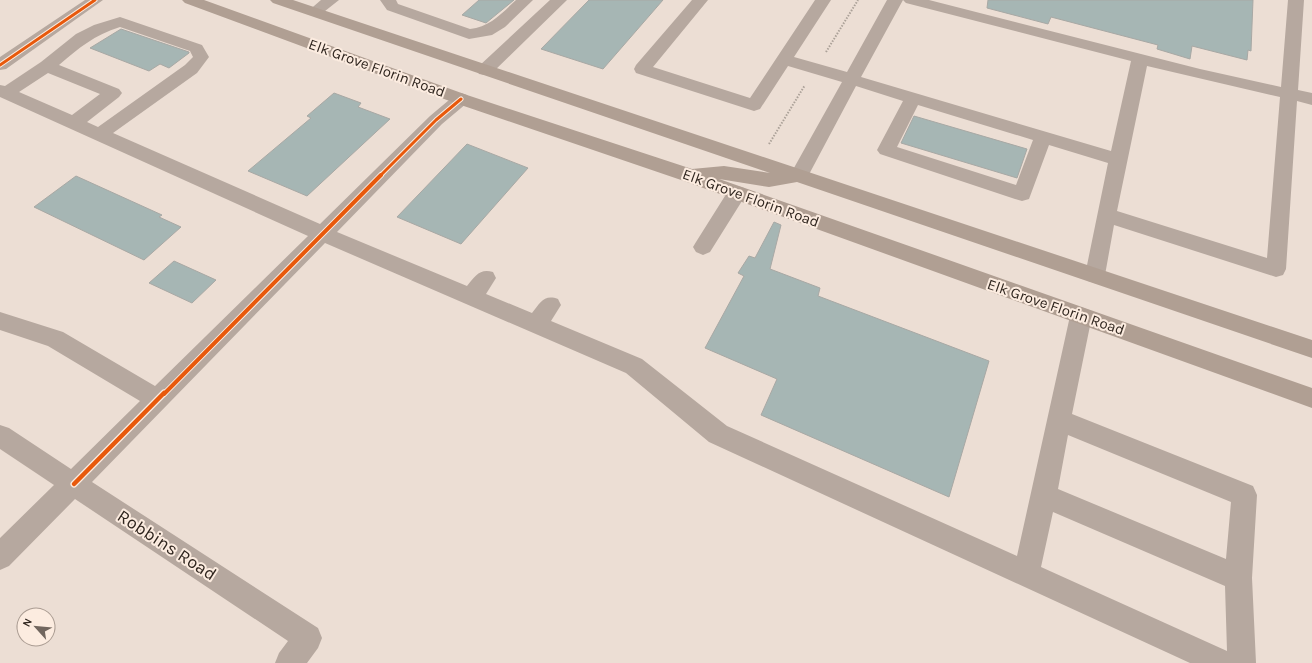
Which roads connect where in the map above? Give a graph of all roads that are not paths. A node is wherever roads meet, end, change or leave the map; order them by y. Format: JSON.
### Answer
{"nodes":[{"id":1,"x":95,"y":0,"type":"edge"},
{"id":2,"x":190,"y":0,"type":"edge"},
{"id":3,"x":278,"y":0,"type":"edge"},
{"id":4,"x":331,"y":0,"type":"edge"},
{"id":5,"x":388,"y":0,"type":"edge"},
{"id":6,"x":525,"y":0,"type":"edge"},
{"id":7,"x":559,"y":0,"type":"edge"},
{"id":8,"x":700,"y":0,"type":"edge"},
{"id":9,"x":823,"y":0,"type":"edge"},
{"id":10,"x":896,"y":0,"type":"edge"},
{"id":11,"x":911,"y":0,"type":"edge"},
{"id":12,"x":1296,"y":0,"type":"edge"},
{"id":13,"x":315,"y":12,"type":"junction"},
{"id":14,"x":784,"y":58,"type":"junction"},
{"id":15,"x":1140,"y":59,"type":"junction"},
{"id":16,"x":0,"y":65,"type":"edge"},
{"id":17,"x":47,"y":66,"type":"junction"},
{"id":18,"x":485,"y":70,"type":"junction"},
{"id":19,"x":852,"y":79,"type":"junction"},
{"id":20,"x":3,"y":91,"type":"edge"},
{"id":21,"x":1289,"y":94,"type":"junction"},
{"id":22,"x":913,"y":98,"type":"junction"},
{"id":23,"x":461,"y":99,"type":"junction"},
{"id":24,"x":1312,"y":99,"type":"edge"},
{"id":25,"x":73,"y":123,"type":"junction"},
{"id":26,"x":99,"y":135,"type":"junction"},
{"id":27,"x":1043,"y":137,"type":"junction"},
{"id":28,"x":1118,"y":160,"type":"junction"},
{"id":29,"x":799,"y":175,"type":"junction"},
{"id":30,"x":691,"y":176,"type":"junction"},
{"id":31,"x":737,"y":193,"type":"junction"},
{"id":32,"x":1106,"y":215,"type":"junction"},
{"id":33,"x":323,"y":234,"type":"junction"},
{"id":34,"x":703,"y":247,"type":"dead end"},
{"id":35,"x":1096,"y":275,"type":"junction"},
{"id":36,"x":486,"y":278,"type":"dead end"},
{"id":37,"x":471,"y":297,"type":"junction"},
{"id":38,"x":1081,"y":316,"type":"junction"},
{"id":39,"x":0,"y":321,"type":"edge"},
{"id":40,"x":1312,"y":349,"type":"edge"},
{"id":41,"x":1312,"y":398,"type":"edge"},
{"id":42,"x":158,"y":400,"type":"junction"},
{"id":43,"x":1059,"y":420,"type":"junction"},
{"id":44,"x":0,"y":436,"type":"edge"},
{"id":45,"x":74,"y":484,"type":"junction"},
{"id":46,"x":1044,"y":496,"type":"junction"},
{"id":47,"x":0,"y":557,"type":"edge"},
{"id":48,"x":1026,"y":574,"type":"junction"},
{"id":49,"x":1238,"y":578,"type":"junction"},
{"id":50,"x":290,"y":663,"type":"edge"},
{"id":51,"x":1222,"y":663,"type":"edge"},
{"id":52,"x":1242,"y":663,"type":"edge"}],
"edges":[{"from":1,"to":16,"type":"street"},
{"from":2,"to":23,"type":"main road","name":"Elk Grove Florin Road"},
{"from":3,"to":13,"type":"main road","name":"Elk Grove Florin Road"},
{"from":4,"to":13,"type":"street"},
{"from":5,"to":6,"type":"street"},
{"from":7,"to":18,"type":"street"},
{"from":8,"to":14,"type":"street"},
{"from":9,"to":14,"type":"street"},
{"from":10,"to":19,"type":"street"},
{"from":11,"to":15,"type":"street"},
{"from":12,"to":21,"type":"street"},
{"from":13,"to":18,"type":"main road","name":"Elk Grove Florin Road"},
{"from":14,"to":19,"type":"street"},
{"from":15,"to":21,"type":"street"},
{"from":15,"to":28,"type":"street"},
{"from":17,"to":20,"type":"street"},
{"from":17,"to":25,"type":"street"},
{"from":17,"to":26,"type":"street"},
{"from":18,"to":29,"type":"main road","name":"Elk Grove Florin Road"},
{"from":19,"to":22,"type":"street"},
{"from":19,"to":29,"type":"street"},
{"from":20,"to":25,"type":"street"},
{"from":21,"to":24,"type":"street"},
{"from":21,"to":32,"type":"street"},
{"from":22,"to":27,"type":"street"},
{"from":22,"to":27,"type":"street"},
{"from":23,"to":30,"type":"main road","name":"Elk Grove Florin Road"},
{"from":23,"to":33,"type":"street"},
{"from":25,"to":26,"type":"street"},
{"from":26,"to":33,"type":"street"},
{"from":27,"to":28,"type":"street"},
{"from":28,"to":32,"type":"street"},
{"from":29,"to":30,"type":"main road"},
{"from":29,"to":35,"type":"main road","name":"Elk Grove Florin Road"},
{"from":30,"to":31,"type":"main road","name":"Elk Grove Florin Road"},
{"from":31,"to":34,"type":"street"},
{"from":31,"to":38,"type":"main road","name":"Elk Grove Florin Road"},
{"from":32,"to":35,"type":"street"},
{"from":33,"to":37,"type":"street"},
{"from":33,"to":42,"type":"street"},
{"from":35,"to":40,"type":"main road","name":"Elk Grove Florin Road"},
{"from":36,"to":37,"type":"street"},
{"from":37,"to":48,"type":"street"},
{"from":38,"to":41,"type":"main road","name":"Elk Grove Florin Road"},
{"from":38,"to":43,"type":"street"},
{"from":39,"to":42,"type":"street"},
{"from":42,"to":45,"type":"street"},
{"from":43,"to":46,"type":"street"},
{"from":43,"to":49,"type":"street"},
{"from":44,"to":45,"type":"street","name":"Robbins Road"},
{"from":45,"to":47,"type":"street"},
{"from":45,"to":50,"type":"street","name":"Robbins Road"},
{"from":46,"to":48,"type":"street"},
{"from":46,"to":49,"type":"street"},
{"from":48,"to":51,"type":"street"},
{"from":49,"to":52,"type":"street"}]}
